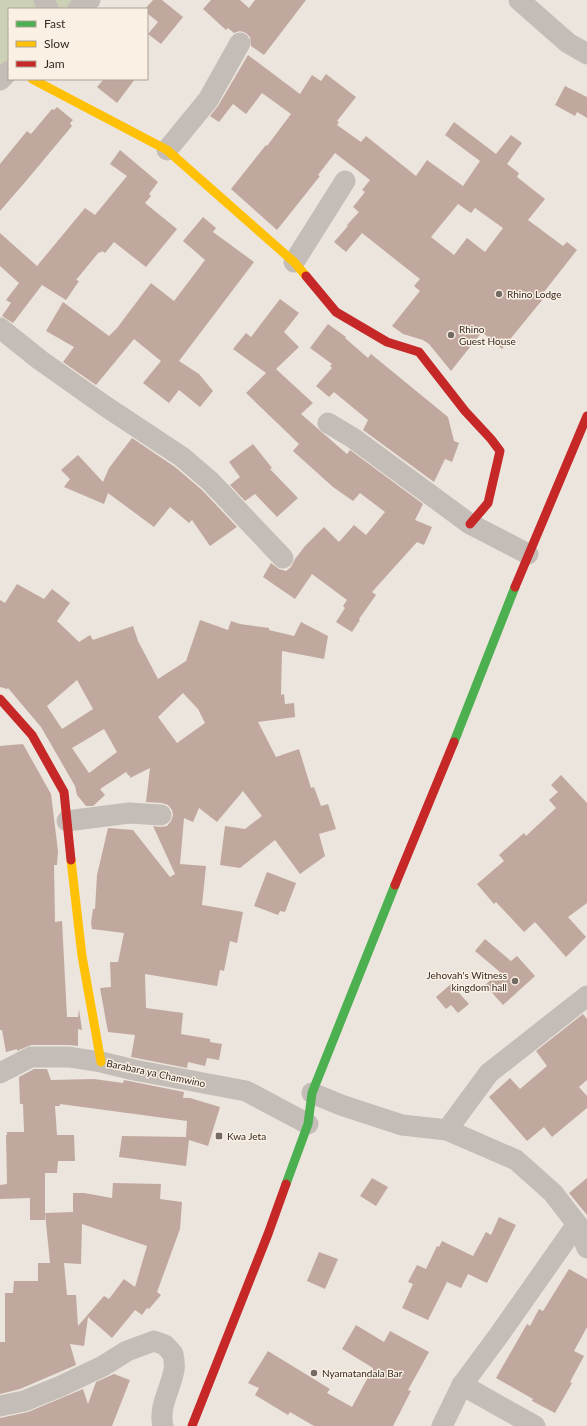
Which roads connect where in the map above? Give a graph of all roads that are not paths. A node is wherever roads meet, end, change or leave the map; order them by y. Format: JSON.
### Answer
{"nodes":[{"id":1,"x":90,"y":0,"type":"edge"},
{"id":2,"x":519,"y":0,"type":"edge"},
{"id":3,"x":79,"y":8,"type":"edge"},
{"id":4,"x":240,"y":44,"type":"dead end"},
{"id":5,"x":587,"y":54,"type":"edge"},
{"id":6,"x":8,"y":72,"type":"edge"},
{"id":7,"x":0,"y":80,"type":"edge"},
{"id":8,"x":34,"y":80,"type":"edge"},
{"id":9,"x":167,"y":150,"type":"junction"},
{"id":10,"x":345,"y":181,"type":"dead end"},
{"id":11,"x":294,"y":262,"type":"junction"},
{"id":12,"x":0,"y":328,"type":"edge"},
{"id":13,"x":328,"y":423,"type":"dead end"},
{"id":14,"x":586,"y":424,"type":"edge"},
{"id":15,"x":470,"y":524,"type":"junction"},
{"id":16,"x":528,"y":554,"type":"junction"},
{"id":17,"x":283,"y":558,"type":"dead end"},
{"id":18,"x":0,"y":699,"type":"edge"},
{"id":19,"x":160,"y":815,"type":"dead end"},
{"id":20,"x":67,"y":821,"type":"junction"},
{"id":21,"x":587,"y":996,"type":"edge"},
{"id":22,"x":101,"y":1062,"type":"junction"},
{"id":23,"x":0,"y":1073,"type":"edge"},
{"id":24,"x":312,"y":1093,"type":"junction"},
{"id":25,"x":308,"y":1124,"type":"junction"},
{"id":26,"x":447,"y":1130,"type":"junction"},
{"id":27,"x":577,"y":1224,"type":"junction"},
{"id":28,"x":587,"y":1248,"type":"edge"},
{"id":29,"x":462,"y":1385,"type":"junction"},
{"id":30,"x":0,"y":1406,"type":"edge"},
{"id":31,"x":163,"y":1426,"type":"edge"},
{"id":32,"x":192,"y":1426,"type":"edge"},
{"id":33,"x":442,"y":1426,"type":"edge"},
{"id":34,"x":535,"y":1426,"type":"edge"}],
"edges":[{"from":1,"to":3,"type":"street"},
{"from":2,"to":5,"type":"street"},
{"from":4,"to":9,"type":"street"},
{"from":6,"to":7,"type":"street"},
{"from":8,"to":9,"type":"main road"},
{"from":9,"to":11,"type":"main road"},
{"from":10,"to":11,"type":"street"},
{"from":11,"to":15,"type":"main road"},
{"from":12,"to":17,"type":"street"},
{"from":13,"to":15,"type":"street"},
{"from":14,"to":16,"type":"main road"},
{"from":15,"to":16,"type":"street"},
{"from":16,"to":24,"type":"main road"},
{"from":18,"to":20,"type":"main road"},
{"from":19,"to":20,"type":"street"},
{"from":20,"to":22,"type":"main road"},
{"from":21,"to":26,"type":"street"},
{"from":22,"to":23,"type":"street","name":"Barabara ya Chamwino"},
{"from":22,"to":25,"type":"street","name":"Barabara ya Chamwino"},
{"from":24,"to":25,"type":"main road"},
{"from":24,"to":26,"type":"street"},
{"from":25,"to":32,"type":"main road"},
{"from":26,"to":27,"type":"street"},
{"from":27,"to":28,"type":"street"},
{"from":27,"to":29,"type":"street"},
{"from":29,"to":33,"type":"street"},
{"from":29,"to":34,"type":"street"},
{"from":30,"to":31,"type":"street"}]}
